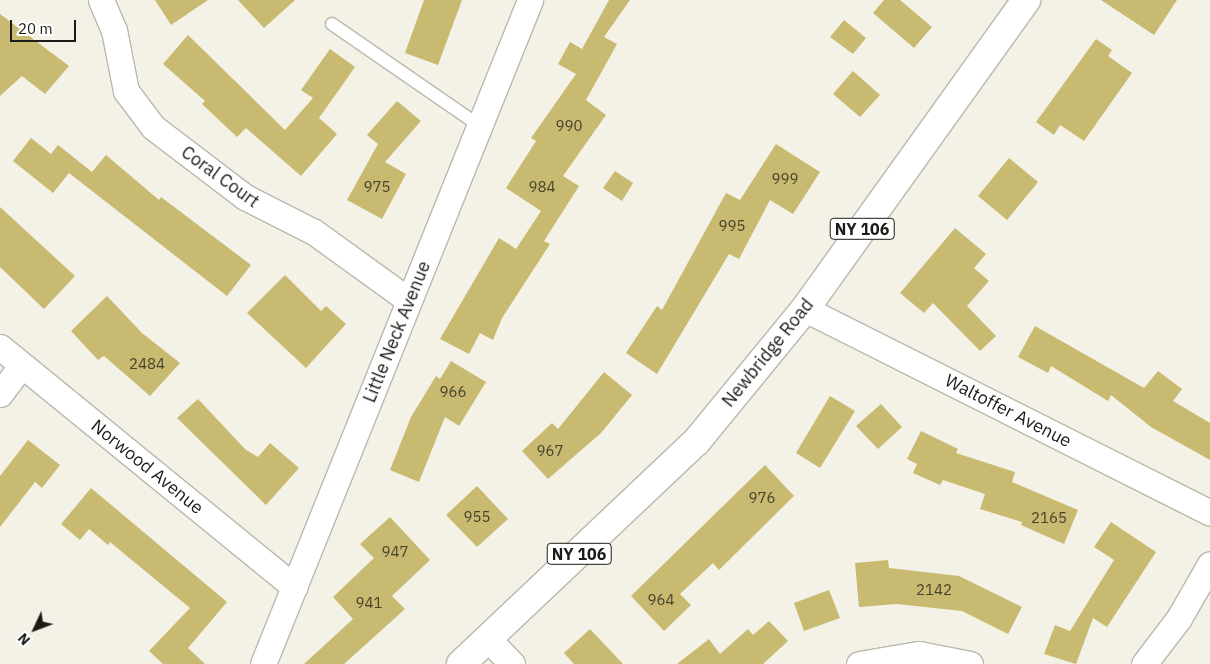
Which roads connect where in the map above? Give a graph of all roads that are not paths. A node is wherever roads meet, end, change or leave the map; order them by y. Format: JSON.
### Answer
{"nodes":[{"id":1,"x":101,"y":0,"type":"edge"},
{"id":2,"x":530,"y":0,"type":"edge"},
{"id":3,"x":1026,"y":0,"type":"edge"},
{"id":4,"x":332,"y":24,"type":"dead end"},
{"id":5,"x":480,"y":126,"type":"junction"},
{"id":6,"x":408,"y":299,"type":"junction"},
{"id":7,"x":805,"y":308,"type":"junction"},
{"id":8,"x":0,"y":347,"type":"edge"},
{"id":9,"x":22,"y":365,"type":"junction"},
{"id":10,"x":0,"y":394,"type":"edge"},
{"id":11,"x":1210,"y":513,"type":"edge"},
{"id":12,"x":1210,"y":564,"type":"edge"},
{"id":13,"x":294,"y":587,"type":"junction"},
{"id":14,"x":489,"y":640,"type":"junction"},
{"id":15,"x":263,"y":664,"type":"edge"},
{"id":16,"x":461,"y":664,"type":"edge"},
{"id":17,"x":512,"y":664,"type":"edge"},
{"id":18,"x":859,"y":664,"type":"edge"},
{"id":19,"x":970,"y":664,"type":"edge"},
{"id":20,"x":1144,"y":664,"type":"edge"}],
"edges":[{"from":1,"to":6,"type":"street","name":"Coral Court"},
{"from":2,"to":5,"type":"street","name":"Little Neck Avenue"},
{"from":3,"to":7,"type":"main road","name":"Newbridge Road","number":"NY 106"},
{"from":4,"to":5,"type":"lane"},
{"from":5,"to":6,"type":"street","name":"Little Neck Avenue"},
{"from":6,"to":13,"type":"street","name":"Little Neck Avenue"},
{"from":7,"to":11,"type":"street","name":"Waltoffer Avenue"},
{"from":7,"to":14,"type":"main road","name":"Newbridge Road","number":"NY 106"},
{"from":8,"to":9,"type":"street","name":"Norwood Avenue"},
{"from":9,"to":10,"type":"street"},
{"from":9,"to":13,"type":"street","name":"Norwood Avenue"},
{"from":12,"to":20,"type":"street"},
{"from":13,"to":15,"type":"street","name":"Little Neck Avenue"},
{"from":14,"to":16,"type":"main road","name":"Newbridge Road","number":"NY 106"},
{"from":14,"to":17,"type":"street"},
{"from":18,"to":19,"type":"street"}]}
